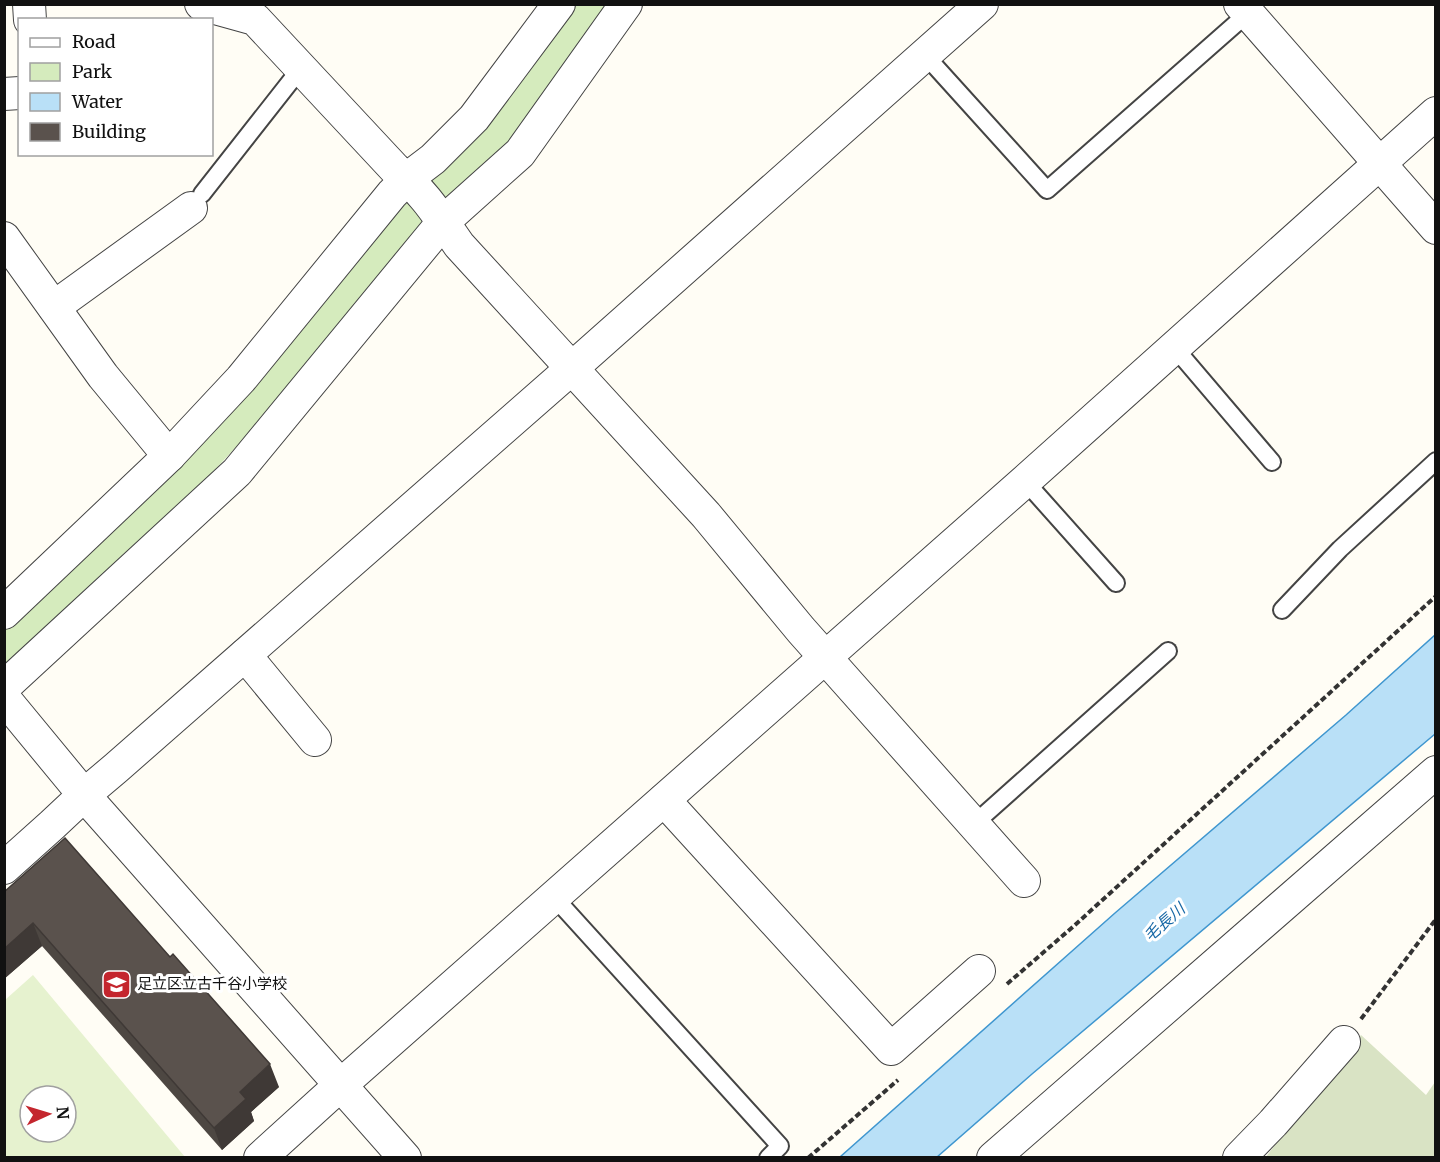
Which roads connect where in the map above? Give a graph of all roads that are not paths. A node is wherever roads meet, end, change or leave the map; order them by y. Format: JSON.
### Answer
{"nodes":[{"id":1,"x":201,"y":4,"type":"edge"},
{"id":2,"x":559,"y":4,"type":"edge"},
{"id":3,"x":626,"y":4,"type":"edge"},
{"id":4,"x":982,"y":4,"type":"edge"},
{"id":5,"x":1244,"y":9,"type":"edge"},
{"id":6,"x":257,"y":12,"type":"edge"},
{"id":7,"x":925,"y":55,"type":"junction"},
{"id":8,"x":301,"y":68,"type":"junction"},
{"id":9,"x":1436,"y":113,"type":"edge"},
{"id":10,"x":1378,"y":164,"type":"junction"},
{"id":11,"x":408,"y":178,"type":"junction"},
{"id":12,"x":196,"y":201,"type":"joint"},
{"id":13,"x":443,"y":222,"type":"junction"},
{"id":14,"x":1436,"y":228,"type":"edge"},
{"id":15,"x":4,"y":238,"type":"edge"},
{"id":16,"x":54,"y":307,"type":"junction"},
{"id":17,"x":1174,"y":347,"type":"junction"},
{"id":18,"x":571,"y":369,"type":"junction"},
{"id":19,"x":169,"y":456,"type":"junction"},
{"id":20,"x":1436,"y":461,"type":"edge"},
{"id":21,"x":1272,"y":462,"type":"dead end"},
{"id":22,"x":1025,"y":481,"type":"junction"},
{"id":23,"x":1116,"y":583,"type":"dead end"},
{"id":24,"x":1282,"y":610,"type":"dead end"},
{"id":25,"x":4,"y":613,"type":"edge"},
{"id":26,"x":1168,"y":651,"type":"dead end"},
{"id":27,"x":245,"y":655,"type":"junction"},
{"id":28,"x":825,"y":657,"type":"junction"},
{"id":29,"x":4,"y":687,"type":"edge"},
{"id":30,"x":4,"y":698,"type":"edge"},
{"id":31,"x":315,"y":740,"type":"dead end"},
{"id":32,"x":1436,"y":772,"type":"edge"},
{"id":33,"x":84,"y":795,"type":"junction"},
{"id":34,"x":664,"y":800,"type":"junction"},
{"id":35,"x":974,"y":824,"type":"junction"},
{"id":36,"x":4,"y":868,"type":"edge"},
{"id":37,"x":1024,"y":881,"type":"dead end"},
{"id":38,"x":554,"y":897,"type":"junction"},
{"id":39,"x":992,"y":979,"type":"road end"},
{"id":40,"x":1344,"y":1042,"type":"road end"},
{"id":41,"x":341,"y":1086,"type":"junction"},
{"id":42,"x":260,"y":1158,"type":"edge"},
{"id":43,"x":405,"y":1158,"type":"edge"},
{"id":44,"x":768,"y":1158,"type":"edge"},
{"id":45,"x":993,"y":1158,"type":"edge"},
{"id":46,"x":1239,"y":1158,"type":"edge"}],
"edges":[{"from":1,"to":6,"type":"street"},
{"from":2,"to":11,"type":"street"},
{"from":3,"to":13,"type":"street"},
{"from":4,"to":7,"type":"street"},
{"from":5,"to":7,"type":"lane"},
{"from":5,"to":10,"type":"street"},
{"from":6,"to":8,"type":"street"},
{"from":7,"to":18,"type":"street"},
{"from":8,"to":11,"type":"street"},
{"from":8,"to":12,"type":"lane"},
{"from":9,"to":10,"type":"street"},
{"from":10,"to":14,"type":"street"},
{"from":10,"to":17,"type":"street"},
{"from":11,"to":13,"type":"street"},
{"from":11,"to":19,"type":"street"},
{"from":12,"to":16,"type":"street"},
{"from":13,"to":18,"type":"street"},
{"from":13,"to":29,"type":"street"},
{"from":15,"to":16,"type":"street"},
{"from":16,"to":19,"type":"street"},
{"from":17,"to":21,"type":"lane"},
{"from":17,"to":22,"type":"street"},
{"from":18,"to":27,"type":"street"},
{"from":18,"to":28,"type":"street"},
{"from":19,"to":25,"type":"street"},
{"from":20,"to":24,"type":"lane"},
{"from":22,"to":23,"type":"lane"},
{"from":22,"to":28,"type":"street"},
{"from":26,"to":35,"type":"lane"},
{"from":27,"to":31,"type":"street"},
{"from":27,"to":33,"type":"street"},
{"from":28,"to":34,"type":"street"},
{"from":28,"to":35,"type":"street"},
{"from":30,"to":33,"type":"street"},
{"from":32,"to":45,"type":"street"},
{"from":33,"to":36,"type":"street"},
{"from":33,"to":41,"type":"street"},
{"from":34,"to":38,"type":"street"},
{"from":34,"to":39,"type":"street"},
{"from":35,"to":37,"type":"street"},
{"from":38,"to":41,"type":"street"},
{"from":38,"to":44,"type":"lane"},
{"from":40,"to":46,"type":"street"},
{"from":41,"to":42,"type":"street"},
{"from":41,"to":43,"type":"street"}]}
